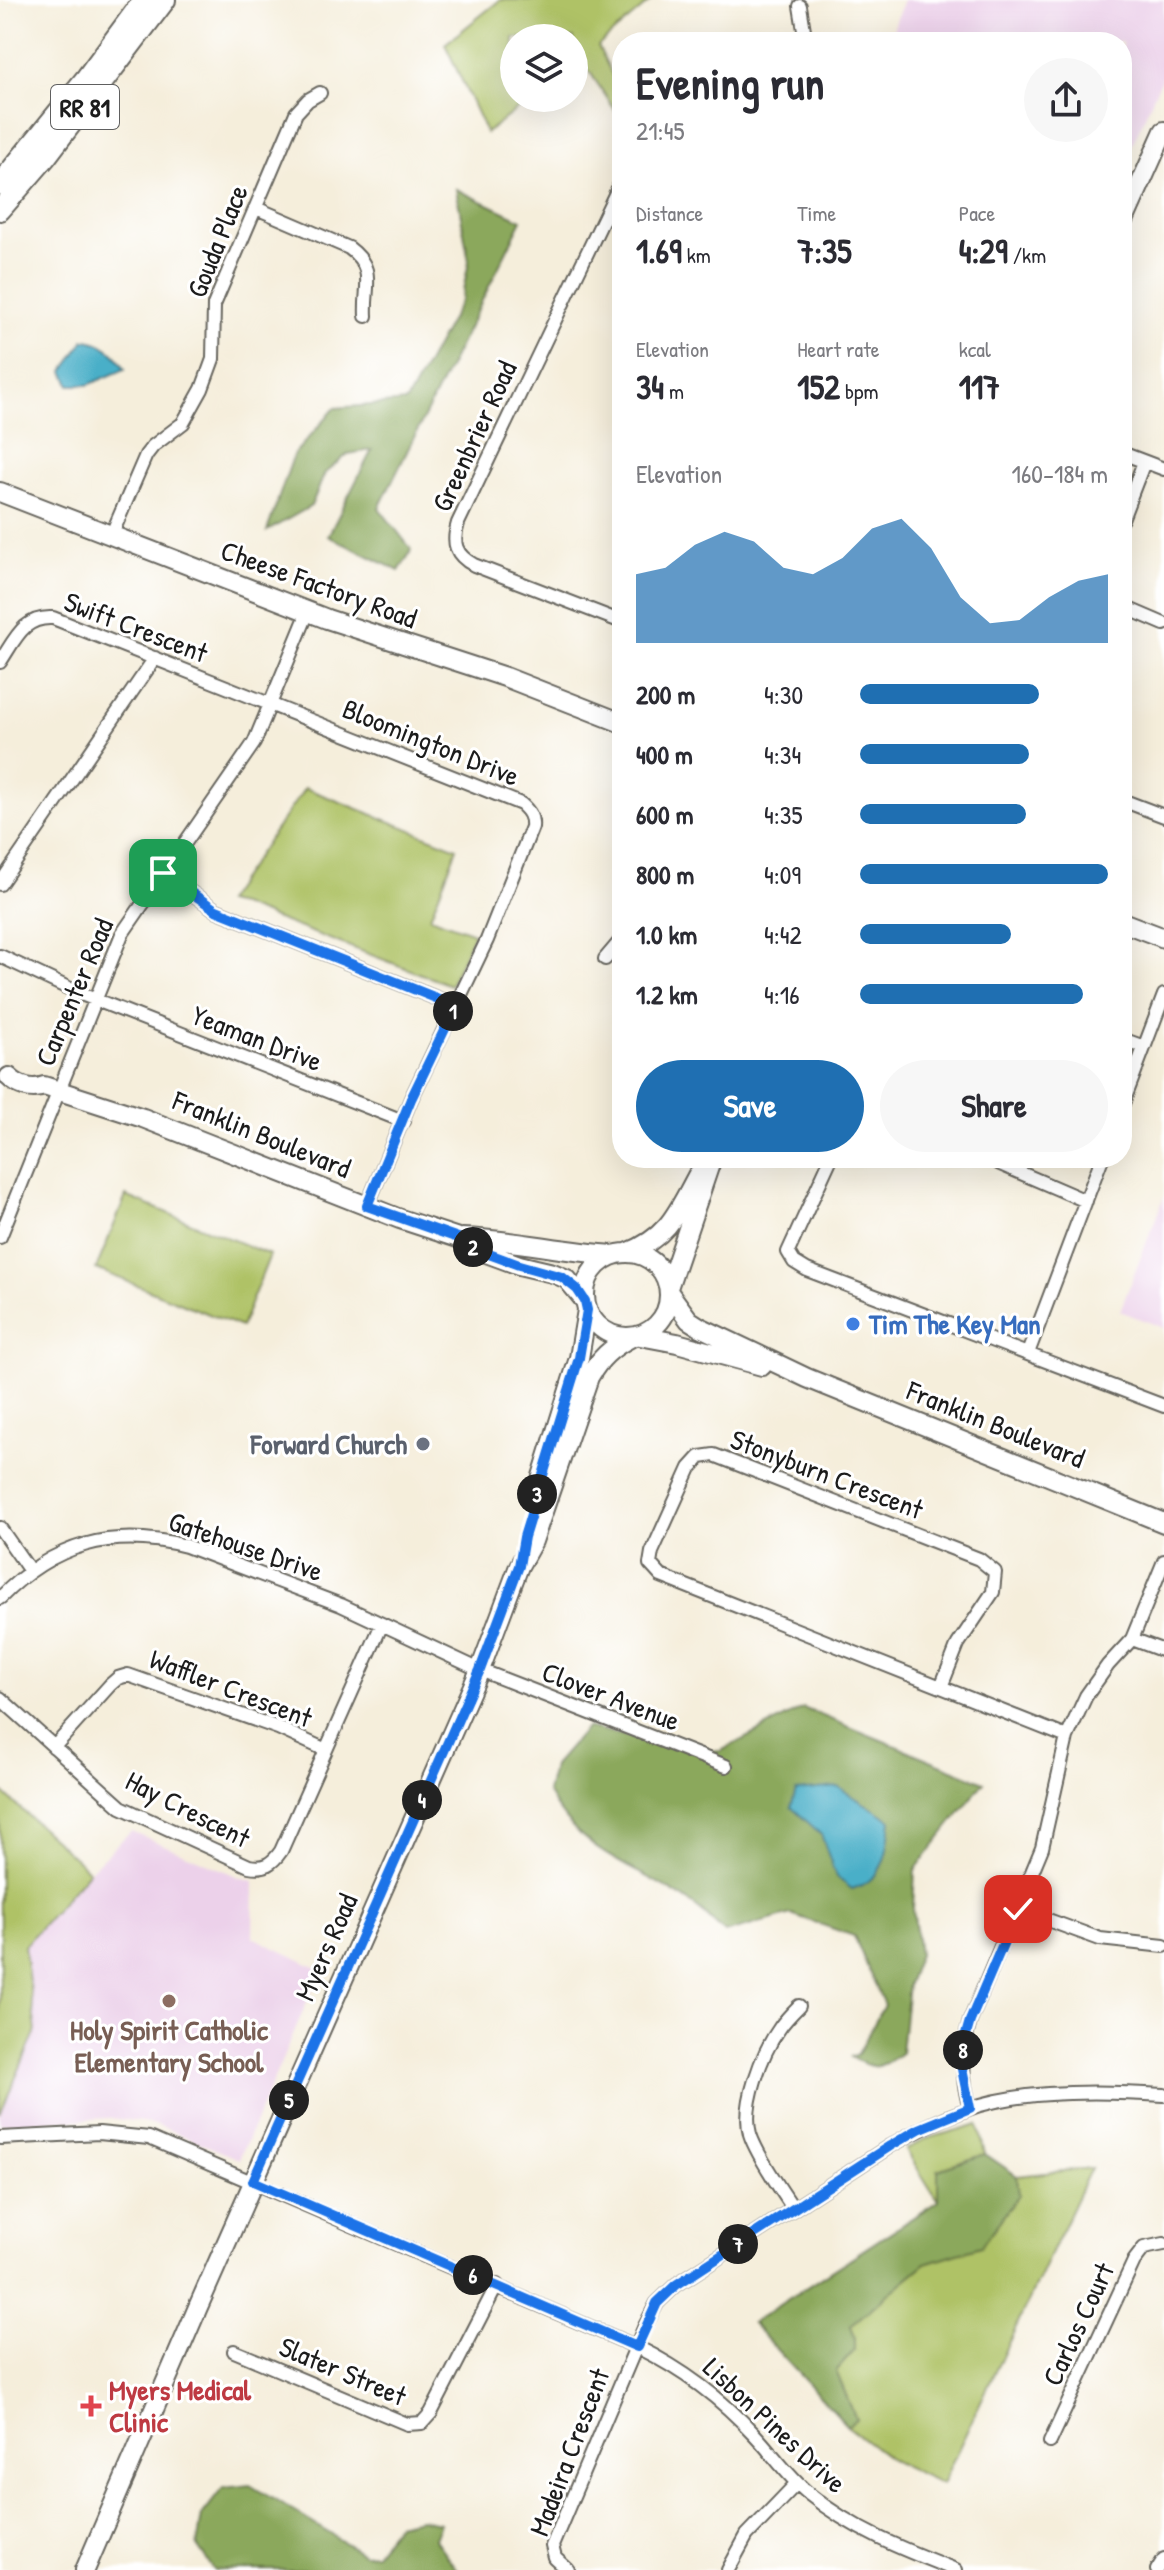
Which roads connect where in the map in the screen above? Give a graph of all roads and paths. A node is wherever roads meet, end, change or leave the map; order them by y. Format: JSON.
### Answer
{"nodes":[{"id":1,"x":144,"y":0,"type":"edge"},
{"id":2,"x":165,"y":0,"type":"edge"},
{"id":3,"x":800,"y":6,"type":"dead end"},
{"id":4,"x":804,"y":32,"type":"edge"},
{"id":5,"x":320,"y":93,"type":"dead end"},
{"id":6,"x":1164,"y":131,"type":"edge"},
{"id":7,"x":0,"y":184,"type":"edge"},
{"id":8,"x":612,"y":201,"type":"edge"},
{"id":9,"x":1132,"y":203,"type":"edge"},
{"id":10,"x":256,"y":208,"type":"junction"},
{"id":11,"x":0,"y":210,"type":"edge"},
{"id":12,"x":366,"y":316,"type":"dead end"},
{"id":13,"x":1132,"y":457,"type":"edge"},
{"id":14,"x":1144,"y":462,"type":"junction"},
{"id":15,"x":1164,"y":469,"type":"edge"},
{"id":16,"x":0,"y":492,"type":"edge"},
{"id":17,"x":1132,"y":493,"type":"edge"},
{"id":18,"x":111,"y":536,"type":"junction"},
{"id":19,"x":1132,"y":610,"type":"edge"},
{"id":20,"x":308,"y":612,"type":"junction"},
{"id":21,"x":612,"y":618,"type":"edge"},
{"id":22,"x":1164,"y":624,"type":"edge"},
{"id":23,"x":155,"y":658,"type":"junction"},
{"id":24,"x":0,"y":662,"type":"edge"},
{"id":25,"x":271,"y":705,"type":"junction"},
{"id":26,"x":612,"y":719,"type":"edge"},
{"id":27,"x":1132,"y":804,"type":"edge"},
{"id":28,"x":1164,"y":816,"type":"edge"},
{"id":29,"x":163,"y":873,"type":"junction"},
{"id":30,"x":0,"y":884,"type":"edge"},
{"id":31,"x":1132,"y":926,"type":"edge"},
{"id":32,"x":1164,"y":938,"type":"edge"},
{"id":33,"x":612,"y":951,"type":"edge"},
{"id":34,"x":0,"y":956,"type":"edge"},
{"id":35,"x":605,"y":959,"type":"dead end"},
{"id":36,"x":1164,"y":995,"type":"edge"},
{"id":37,"x":94,"y":1000,"type":"junction"},
{"id":38,"x":456,"y":1006,"type":"junction"},
{"id":39,"x":1132,"y":1043,"type":"edge"},
{"id":40,"x":1144,"y":1047,"type":"junction"},
{"id":41,"x":4,"y":1076,"type":"edge"},
{"id":42,"x":1132,"y":1079,"type":"edge"},
{"id":43,"x":51,"y":1088,"type":"junction"},
{"id":44,"x":403,"y":1121,"type":"junction"},
{"id":45,"x":704,"y":1168,"type":"edge"},
{"id":46,"x":707,"y":1168,"type":"edge"},
{"id":47,"x":826,"y":1168,"type":"edge"},
{"id":48,"x":1009,"y":1168,"type":"edge"},
{"id":49,"x":1098,"y":1168,"type":"edge"},
{"id":50,"x":0,"y":1198,"type":"edge"},
{"id":51,"x":1086,"y":1201,"type":"junction"},
{"id":52,"x":13,"y":1203,"type":"junction"},
{"id":53,"x":367,"y":1206,"type":"junction"},
{"id":54,"x":0,"y":1237,"type":"edge"},
{"id":55,"x":458,"y":1238,"type":"junction"},
{"id":56,"x":620,"y":1254,"type":"junction"},
{"id":57,"x":670,"y":1290,"type":"junction"},
{"id":58,"x":586,"y":1306,"type":"junction"},
{"id":59,"x":635,"y":1337,"type":"junction"},
{"id":60,"x":1028,"y":1353,"type":"junction"},
{"id":61,"x":807,"y":1378,"type":"junction"},
{"id":62,"x":1164,"y":1406,"type":"edge"},
{"id":63,"x":1164,"y":1523,"type":"edge"},
{"id":64,"x":0,"y":1528,"type":"edge"},
{"id":65,"x":1164,"y":1561,"type":"edge"},
{"id":66,"x":519,"y":1566,"type":"junction"},
{"id":67,"x":30,"y":1571,"type":"junction"},
{"id":68,"x":0,"y":1598,"type":"edge"},
{"id":69,"x":382,"y":1624,"type":"junction"},
{"id":70,"x":1132,"y":1639,"type":"junction"},
{"id":71,"x":1164,"y":1651,"type":"edge"},
{"id":72,"x":480,"y":1670,"type":"junction"},
{"id":73,"x":941,"y":1687,"type":"junction"},
{"id":74,"x":0,"y":1698,"type":"edge"},
{"id":75,"x":1067,"y":1737,"type":"junction"},
{"id":76,"x":54,"y":1747,"type":"junction"},
{"id":77,"x":326,"y":1750,"type":"junction"},
{"id":78,"x":726,"y":1766,"type":"dead end"},
{"id":79,"x":1018,"y":1909,"type":"junction"},
{"id":80,"x":1164,"y":1946,"type":"edge"},
{"id":81,"x":799,"y":2006,"type":"dead end"},
{"id":82,"x":1164,"y":2095,"type":"edge"},
{"id":83,"x":970,"y":2108,"type":"junction"},
{"id":84,"x":0,"y":2138,"type":"edge"},
{"id":85,"x":253,"y":2181,"type":"junction"},
{"id":86,"x":793,"y":2208,"type":"junction"},
{"id":87,"x":1164,"y":2244,"type":"edge"},
{"id":88,"x":497,"y":2285,"type":"junction"},
{"id":89,"x":637,"y":2347,"type":"junction"},
{"id":90,"x":234,"y":2351,"type":"dead end"},
{"id":91,"x":1050,"y":2442,"type":"dead end"},
{"id":92,"x":797,"y":2483,"type":"junction"},
{"id":93,"x":1164,"y":2559,"type":"edge"},
{"id":94,"x":85,"y":2570,"type":"edge"},
{"id":95,"x":568,"y":2570,"type":"edge"},
{"id":96,"x":728,"y":2570,"type":"edge"},
{"id":97,"x":956,"y":2570,"type":"edge"},
{"id":98,"x":1157,"y":2570,"type":"edge"}],
"edges":[{"from":1,"to":7,"type":"main road","number":"RR 81"},
{"from":2,"to":11,"type":"main road","number":"RR 81"},
{"from":3,"to":4,"type":"street"},
{"from":5,"to":10,"type":"street","name":"Gouda Place"},
{"from":6,"to":9,"type":"main road"},
{"from":8,"to":21,"type":"street","name":"Greenbrier Road"},
{"from":10,"to":12,"type":"street"},
{"from":10,"to":18,"type":"street","name":"Gouda Place"},
{"from":13,"to":14,"type":"street"},
{"from":14,"to":15,"type":"street"},
{"from":14,"to":17,"type":"street"},
{"from":16,"to":18,"type":"main road","name":"Cheese Factory Road"},
{"from":18,"to":20,"type":"main road","name":"Cheese Factory Road"},
{"from":19,"to":22,"type":"street"},
{"from":20,"to":25,"type":"street","name":"Carpenter Road"},
{"from":20,"to":26,"type":"main road","name":"Cheese Factory Road"},
{"from":23,"to":24,"type":"street","name":"Swift Crescent"},
{"from":23,"to":25,"type":"street","name":"Swift Crescent"},
{"from":23,"to":30,"type":"street"},
{"from":25,"to":29,"type":"street","name":"Carpenter Road"},
{"from":25,"to":38,"type":"street","name":"Bloomington Drive"},
{"from":27,"to":28,"type":"street"},
{"from":29,"to":37,"type":"street","name":"Carpenter Road"},
{"from":29,"to":38,"type":"street"},
{"from":31,"to":32,"type":"main road"},
{"from":33,"to":35,"type":"street"},
{"from":34,"to":37,"type":"street"},
{"from":36,"to":40,"type":"street"},
{"from":37,"to":43,"type":"street","name":"Carpenter Road"},
{"from":37,"to":44,"type":"street","name":"Yeaman Drive"},
{"from":38,"to":44,"type":"street","name":"Bloomington Drive"},
{"from":39,"to":40,"type":"street"},
{"from":40,"to":42,"type":"street"},
{"from":41,"to":43,"type":"main road","name":"Franklin Boulevard"},
{"from":43,"to":52,"type":"street","name":"Carpenter Road"},
{"from":43,"to":53,"type":"main road","name":"Franklin Boulevard"},
{"from":44,"to":53,"type":"street","name":"Bloomington Drive"},
{"from":45,"to":56,"type":"main road"},
{"from":46,"to":57,"type":"main road"},
{"from":47,"to":60,"type":"street"},
{"from":48,"to":51,"type":"street"},
{"from":49,"to":51,"type":"street"},
{"from":50,"to":52,"type":"street"},
{"from":51,"to":60,"type":"street"},
{"from":52,"to":54,"type":"street","name":"Carpenter Road"},
{"from":53,"to":55,"type":"main road","name":"Franklin Boulevard"},
{"from":55,"to":56,"type":"main road","name":"Franklin Boulevard"},
{"from":55,"to":58,"type":"main road","name":"Franklin Boulevard"},
{"from":56,"to":57,"type":"main road"},
{"from":56,"to":58,"type":"main road"},
{"from":57,"to":59,"type":"main road"},
{"from":57,"to":61,"type":"main road","name":"Franklin Boulevard"},
{"from":58,"to":59,"type":"main road"},
{"from":58,"to":66,"type":"main road","name":"Myers Road"},
{"from":59,"to":61,"type":"main road","name":"Franklin Boulevard"},
{"from":59,"to":66,"type":"main road","name":"Myers Road"},
{"from":60,"to":62,"type":"street"},
{"from":61,"to":63,"type":"main road","name":"Franklin Boulevard"},
{"from":64,"to":67,"type":"street"},
{"from":65,"to":70,"type":"street"},
{"from":66,"to":72,"type":"main road","name":"Myers Road"},
{"from":67,"to":68,"type":"street","name":"Gatehouse Drive"},
{"from":67,"to":69,"type":"street","name":"Gatehouse Drive"},
{"from":69,"to":72,"type":"street","name":"Gatehouse Drive"},
{"from":69,"to":77,"type":"street","name":"Hay Crescent"},
{"from":70,"to":71,"type":"street"},
{"from":70,"to":75,"type":"street"},
{"from":72,"to":78,"type":"street","name":"Clover Avenue"},
{"from":72,"to":85,"type":"main road","name":"Myers Road"},
{"from":73,"to":73,"type":"street","name":"Stonyburn Crescent"},
{"from":73,"to":75,"type":"street","name":"Stonyburn Crescent"},
{"from":74,"to":76,"type":"street","name":"Hay Crescent"},
{"from":75,"to":79,"type":"street"},
{"from":76,"to":77,"type":"street","name":"Waffler Crescent"},
{"from":76,"to":77,"type":"street","name":"Hay Crescent"},
{"from":79,"to":80,"type":"street"},
{"from":79,"to":83,"type":"street"},
{"from":81,"to":86,"type":"street"},
{"from":82,"to":83,"type":"street"},
{"from":83,"to":86,"type":"street"},
{"from":84,"to":85,"type":"street"},
{"from":85,"to":88,"type":"street","name":"Lisbon Pines Drive"},
{"from":85,"to":94,"type":"main road","name":"Myers Road"},
{"from":86,"to":89,"type":"street"},
{"from":87,"to":91,"type":"street","name":"Carlos Court"},
{"from":88,"to":89,"type":"street","name":"Lisbon Pines Drive"},
{"from":88,"to":90,"type":"street","name":"Slater Street"},
{"from":89,"to":92,"type":"street","name":"Lisbon Pines Drive"},
{"from":89,"to":95,"type":"street","name":"Madeira Crescent"},
{"from":92,"to":96,"type":"street"},
{"from":92,"to":97,"type":"street","name":"Lisbon Pines Drive"},
{"from":93,"to":98,"type":"street"}]}
